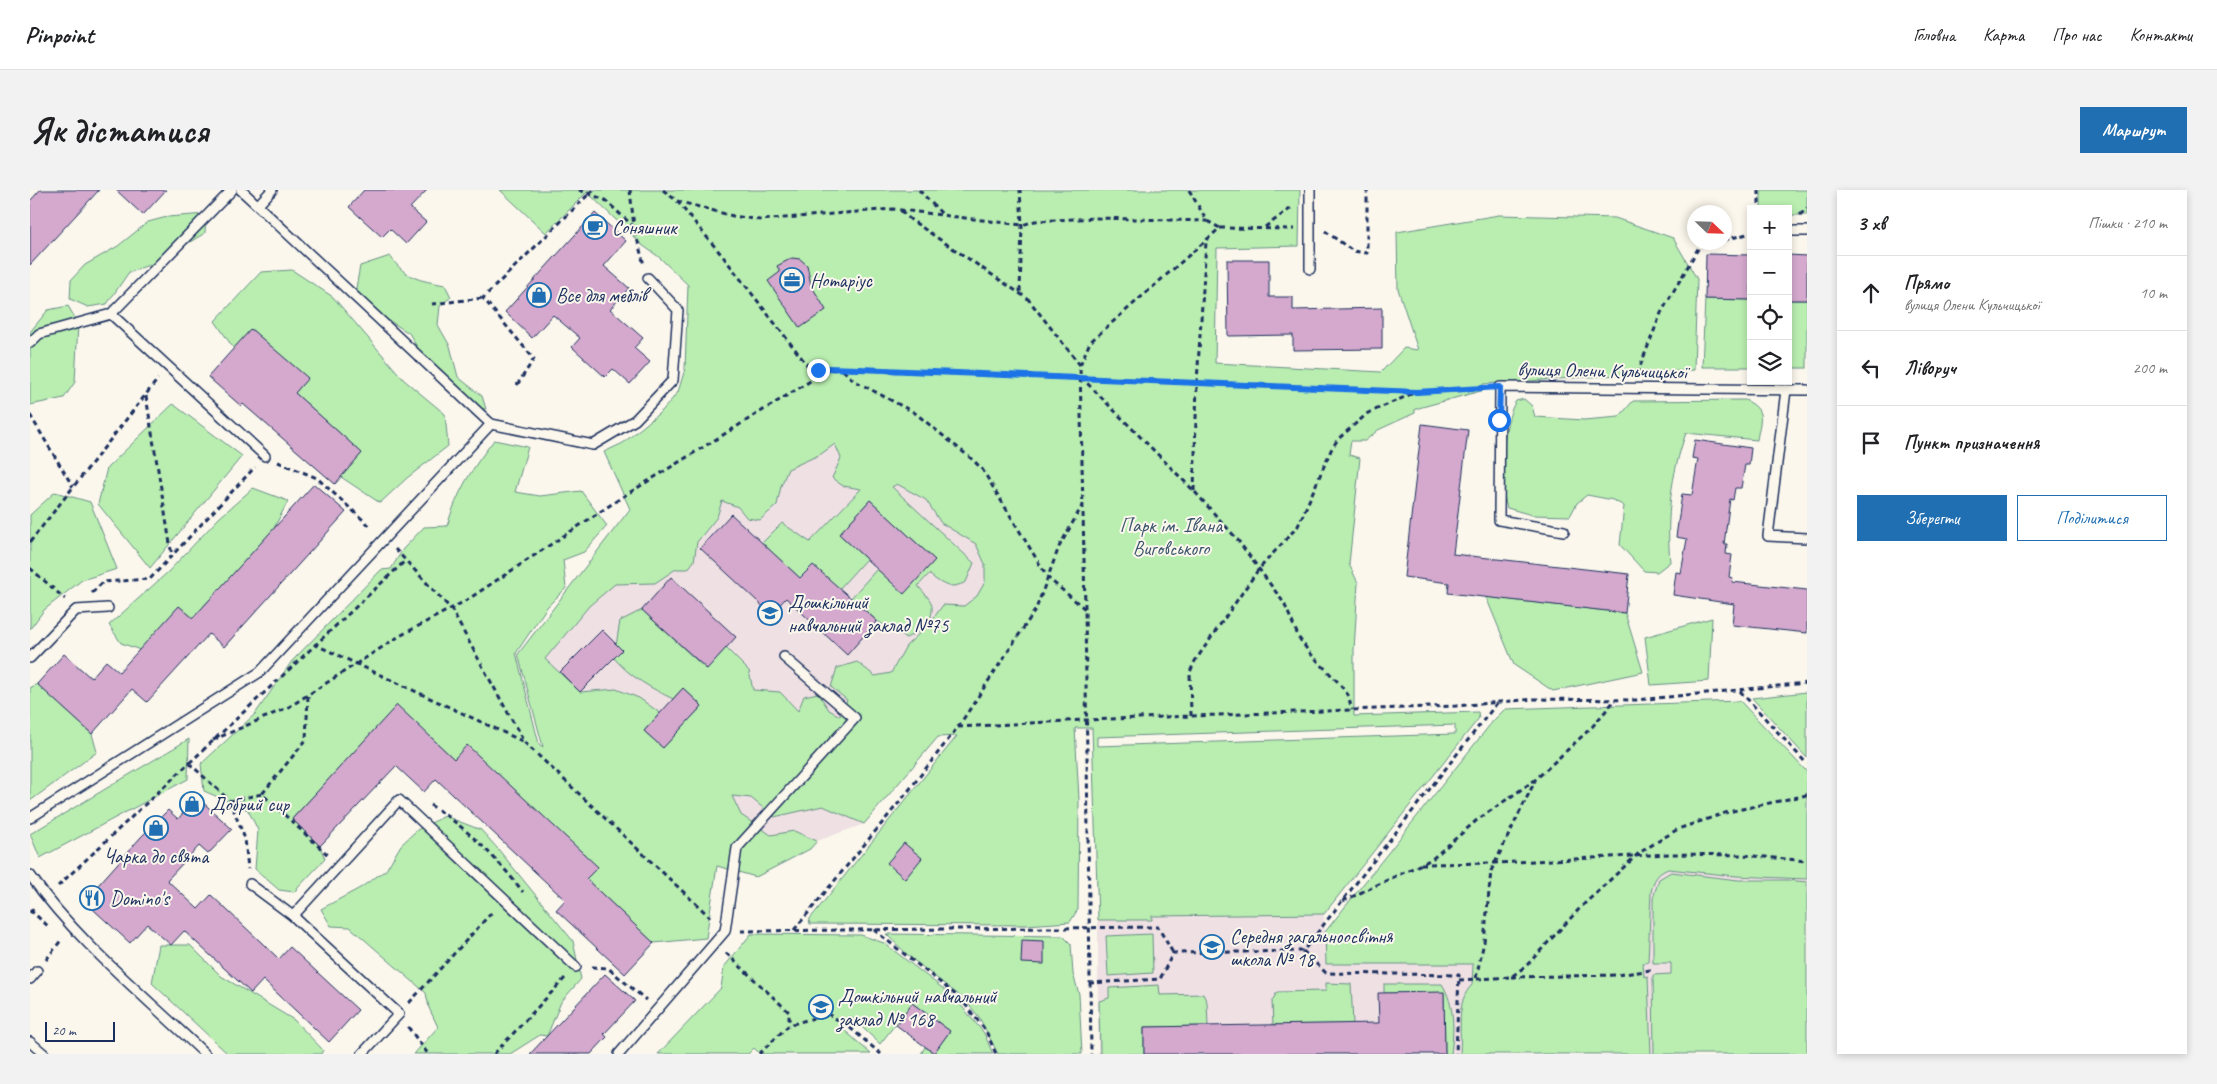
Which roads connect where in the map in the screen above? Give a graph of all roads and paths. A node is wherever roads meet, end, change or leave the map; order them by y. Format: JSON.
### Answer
{"nodes":[{"id":1,"x":232,"y":190,"type":"edge"},
{"id":2,"x":242,"y":190,"type":"edge"},
{"id":3,"x":272,"y":190,"type":"edge"},
{"id":4,"x":579,"y":190,"type":"edge"},
{"id":5,"x":593,"y":190,"type":"edge"},
{"id":6,"x":630,"y":190,"type":"edge"},
{"id":7,"x":664,"y":190,"type":"edge"},
{"id":8,"x":919,"y":190,"type":"edge"},
{"id":9,"x":1020,"y":190,"type":"edge"},
{"id":10,"x":1189,"y":190,"type":"edge"},
{"id":11,"x":1367,"y":190,"type":"edge"},
{"id":12,"x":1759,"y":190,"type":"edge"},
{"id":13,"x":1310,"y":192,"type":"edge"},
{"id":14,"x":589,"y":194,"type":"junction"},
{"id":15,"x":677,"y":201,"type":"junction"},
{"id":16,"x":258,"y":205,"type":"junction"},
{"id":17,"x":1759,"y":205,"type":"edge"},
{"id":18,"x":900,"y":210,"type":"junction"},
{"id":19,"x":944,"y":215,"type":"junction"},
{"id":20,"x":1207,"y":221,"type":"junction"},
{"id":21,"x":1022,"y":225,"type":"junction"},
{"id":22,"x":634,"y":227,"type":"junction"},
{"id":23,"x":1264,"y":227,"type":"junction"},
{"id":24,"x":1220,"y":228,"type":"junction"},
{"id":25,"x":1309,"y":230,"type":"junction"},
{"id":26,"x":1792,"y":231,"type":"edge"},
{"id":27,"x":1807,"y":231,"type":"edge"},
{"id":28,"x":1747,"y":234,"type":"edge"},
{"id":29,"x":1732,"y":238,"type":"edge"},
{"id":30,"x":1206,"y":242,"type":"junction"},
{"id":31,"x":1697,"y":250,"type":"edge"},
{"id":32,"x":1310,"y":269,"type":"dead end"},
{"id":33,"x":648,"y":278,"type":"joint"},
{"id":34,"x":1020,"y":292,"type":"junction"},
{"id":35,"x":483,"y":298,"type":"junction"},
{"id":36,"x":432,"y":304,"type":"dead end"},
{"id":37,"x":111,"y":314,"type":"junction"},
{"id":38,"x":30,"y":343,"type":"edge"},
{"id":39,"x":1080,"y":365,"type":"junction"},
{"id":40,"x":168,"y":367,"type":"junction"},
{"id":41,"x":843,"y":369,"type":"junction"},
{"id":42,"x":818,"y":370,"type":"junction"},
{"id":43,"x":1081,"y":377,"type":"junction"},
{"id":44,"x":1197,"y":382,"type":"junction"},
{"id":45,"x":517,"y":385,"type":"dead end"},
{"id":46,"x":1500,"y":387,"type":"junction"},
{"id":47,"x":1631,"y":388,"type":"junction"},
{"id":48,"x":1786,"y":390,"type":"junction"},
{"id":49,"x":1807,"y":390,"type":"edge"},
{"id":50,"x":1417,"y":392,"type":"junction"},
{"id":51,"x":146,"y":395,"type":"junction"},
{"id":52,"x":30,"y":416,"type":"edge"},
{"id":53,"x":491,"y":424,"type":"junction"},
{"id":54,"x":265,"y":456,"type":"junction"},
{"id":55,"x":73,"y":487,"type":"junction"},
{"id":56,"x":1194,"y":491,"type":"junction"},
{"id":57,"x":1083,"y":505,"type":"junction"},
{"id":58,"x":1564,"y":531,"type":"dead end"},
{"id":59,"x":1807,"y":538,"type":"edge"},
{"id":60,"x":384,"y":539,"type":"junction"},
{"id":61,"x":30,"y":542,"type":"edge"},
{"id":62,"x":172,"y":556,"type":"junction"},
{"id":63,"x":406,"y":560,"type":"junction"},
{"id":64,"x":30,"y":568,"type":"edge"},
{"id":65,"x":1258,"y":570,"type":"junction"},
{"id":66,"x":1048,"y":578,"type":"junction"},
{"id":67,"x":108,"y":608,"type":"dead end"},
{"id":68,"x":451,"y":609,"type":"junction"},
{"id":69,"x":1085,"y":609,"type":"junction"},
{"id":70,"x":76,"y":610,"type":"junction"},
{"id":71,"x":295,"y":635,"type":"junction"},
{"id":72,"x":315,"y":645,"type":"junction"},
{"id":73,"x":784,"y":657,"type":"dead end"},
{"id":74,"x":30,"y":658,"type":"edge"},
{"id":75,"x":356,"y":664,"type":"junction"},
{"id":76,"x":1807,"y":683,"type":"edge"},
{"id":77,"x":1739,"y":691,"type":"junction"},
{"id":78,"x":308,"y":696,"type":"junction"},
{"id":79,"x":1616,"y":700,"type":"junction"},
{"id":80,"x":1497,"y":702,"type":"junction"},
{"id":81,"x":1352,"y":710,"type":"junction"},
{"id":82,"x":1190,"y":716,"type":"junction"},
{"id":83,"x":1086,"y":720,"type":"junction"},
{"id":84,"x":958,"y":727,"type":"junction"},
{"id":85,"x":213,"y":740,"type":"junction"},
{"id":86,"x":524,"y":742,"type":"junction"},
{"id":87,"x":189,"y":763,"type":"junction"},
{"id":88,"x":1807,"y":764,"type":"edge"},
{"id":89,"x":1535,"y":780,"type":"junction"},
{"id":90,"x":262,"y":794,"type":"junction"},
{"id":91,"x":1807,"y":795,"type":"edge"},
{"id":92,"x":230,"y":800,"type":"junction"},
{"id":93,"x":30,"y":818,"type":"edge"},
{"id":94,"x":1635,"y":858,"type":"junction"},
{"id":95,"x":1807,"y":861,"type":"edge"},
{"id":96,"x":340,"y":864,"type":"junction"},
{"id":97,"x":1422,"y":864,"type":"junction"},
{"id":98,"x":1495,"y":864,"type":"junction"},
{"id":99,"x":30,"y":875,"type":"edge"},
{"id":100,"x":250,"y":884,"type":"joint"},
{"id":101,"x":46,"y":897,"type":"junction"},
{"id":102,"x":505,"y":899,"type":"junction"},
{"id":103,"x":1341,"y":902,"type":"junction"},
{"id":104,"x":30,"y":913,"type":"edge"},
{"id":105,"x":293,"y":916,"type":"junction"},
{"id":106,"x":1089,"y":928,"type":"junction"},
{"id":107,"x":793,"y":930,"type":"junction"},
{"id":108,"x":874,"y":930,"type":"junction"},
{"id":109,"x":726,"y":931,"type":"junction"},
{"id":110,"x":62,"y":939,"type":"dead end"},
{"id":111,"x":715,"y":942,"type":"junction"},
{"id":112,"x":1303,"y":950,"type":"junction"},
{"id":113,"x":1173,"y":953,"type":"junction"},
{"id":114,"x":576,"y":967,"type":"junction"},
{"id":115,"x":1650,"y":970,"type":"dead end"},
{"id":116,"x":37,"y":971,"type":"joint"},
{"id":117,"x":1511,"y":977,"type":"junction"},
{"id":118,"x":1476,"y":978,"type":"junction"},
{"id":119,"x":30,"y":979,"type":"edge"},
{"id":120,"x":1459,"y":980,"type":"junction"},
{"id":121,"x":1089,"y":983,"type":"junction"},
{"id":122,"x":658,"y":1009,"type":"junction"},
{"id":123,"x":399,"y":1014,"type":"junction"},
{"id":124,"x":789,"y":1025,"type":"junction"},
{"id":125,"x":30,"y":1042,"type":"edge"},
{"id":126,"x":44,"y":1054,"type":"edge"},
{"id":127,"x":205,"y":1054,"type":"edge"},
{"id":128,"x":362,"y":1054,"type":"edge"},
{"id":129,"x":428,"y":1054,"type":"edge"},
{"id":130,"x":494,"y":1054,"type":"edge"},
{"id":131,"x":618,"y":1054,"type":"edge"},
{"id":132,"x":759,"y":1054,"type":"edge"},
{"id":133,"x":881,"y":1054,"type":"edge"},
{"id":134,"x":996,"y":1054,"type":"edge"},
{"id":135,"x":1091,"y":1054,"type":"edge"},
{"id":136,"x":1456,"y":1054,"type":"edge"}],
"edges":[{"from":1,"to":37,"type":"lane"},
{"from":2,"to":16,"type":"lane"},
{"from":3,"to":16,"type":"lane"},
{"from":4,"to":14,"type":"path"},
{"from":5,"to":14,"type":"path"},
{"from":6,"to":22,"type":"path"},
{"from":7,"to":15,"type":"path"},
{"from":8,"to":19,"type":"path"},
{"from":9,"to":21,"type":"path"},
{"from":10,"to":20,"type":"path"},
{"from":11,"to":25,"type":"path"},
{"from":12,"to":17,"type":"path"},
{"from":13,"to":23,"type":"path"},
{"from":13,"to":25,"type":"lane"},
{"from":14,"to":22,"type":"path"},
{"from":14,"to":35,"type":"path"},
{"from":15,"to":18,"type":"path"},
{"from":15,"to":42,"type":"path"},
{"from":16,"to":53,"type":"lane"},
{"from":18,"to":19,"type":"path"},
{"from":18,"to":34,"type":"path"},
{"from":19,"to":21,"type":"path"},
{"from":20,"to":21,"type":"path"},
{"from":20,"to":24,"type":"path"},
{"from":21,"to":34,"type":"path"},
{"from":22,"to":33,"type":"path"},
{"from":23,"to":24,"type":"path"},
{"from":23,"to":25,"type":"path"},
{"from":24,"to":30,"type":"path"},
{"from":25,"to":32,"type":"lane"},
{"from":26,"to":27,"type":"lane"},
{"from":28,"to":29,"type":"path"},
{"from":30,"to":39,"type":"path"},
{"from":30,"to":44,"type":"path"},
{"from":31,"to":47,"type":"path"},
{"from":33,"to":53,"type":"lane"},
{"from":34,"to":39,"type":"path"},
{"from":35,"to":36,"type":"path"},
{"from":35,"to":45,"type":"path"},
{"from":37,"to":38,"type":"lane"},
{"from":37,"to":40,"type":"lane"},
{"from":39,"to":43,"type":"path"},
{"from":40,"to":51,"type":"path"},
{"from":40,"to":54,"type":"lane"},
{"from":41,"to":42,"type":"path"},
{"from":41,"to":43,"type":"path"},
{"from":41,"to":66,"type":"path"},
{"from":42,"to":68,"type":"path"},
{"from":43,"to":44,"type":"path"},
{"from":43,"to":56,"type":"path"},
{"from":43,"to":57,"type":"path"},
{"from":44,"to":50,"type":"path"},
{"from":44,"to":56,"type":"path"},
{"from":46,"to":47,"type":"lane","name":"вулиця Олени Кульчицької"},
{"from":46,"to":50,"type":"path"},
{"from":46,"to":58,"type":"lane","name":"вулиця Олени Кульчицької"},
{"from":47,"to":48,"type":"lane","name":"вулиця Олени Кульчицької"},
{"from":48,"to":49,"type":"lane","name":"вулиця Олени Кульчицької"},
{"from":48,"to":59,"type":"lane"},
{"from":50,"to":65,"type":"path"},
{"from":51,"to":55,"type":"path"},
{"from":51,"to":62,"type":"path"},
{"from":52,"to":55,"type":"path"},
{"from":53,"to":60,"type":"lane"},
{"from":54,"to":60,"type":"path"},
{"from":54,"to":62,"type":"path"},
{"from":55,"to":61,"type":"path"},
{"from":56,"to":65,"type":"path"},
{"from":57,"to":66,"type":"path"},
{"from":57,"to":69,"type":"path"},
{"from":60,"to":63,"type":"path"},
{"from":60,"to":71,"type":"lane"},
{"from":62,"to":70,"type":"path"},
{"from":63,"to":68,"type":"path"},
{"from":63,"to":72,"type":"path"},
{"from":64,"to":70,"type":"path"},
{"from":65,"to":81,"type":"path"},
{"from":65,"to":82,"type":"path"},
{"from":66,"to":69,"type":"path"},
{"from":66,"to":84,"type":"path"},
{"from":67,"to":70,"type":"lane"},
{"from":68,"to":75,"type":"path"},
{"from":68,"to":86,"type":"path"},
{"from":69,"to":83,"type":"path"},
{"from":70,"to":74,"type":"lane"},
{"from":71,"to":72,"type":"path"},
{"from":71,"to":93,"type":"lane"},
{"from":72,"to":75,"type":"path"},
{"from":72,"to":85,"type":"path"},
{"from":73,"to":109,"type":"lane"},
{"from":75,"to":78,"type":"path"},
{"from":75,"to":86,"type":"path"},
{"from":76,"to":77,"type":"path"},
{"from":77,"to":79,"type":"path"},
{"from":77,"to":88,"type":"path"},
{"from":78,"to":85,"type":"path"},
{"from":78,"to":90,"type":"path"},
{"from":79,"to":80,"type":"path"},
{"from":79,"to":89,"type":"path"},
{"from":80,"to":81,"type":"path"},
{"from":80,"to":103,"type":"path"},
{"from":81,"to":82,"type":"path"},
{"from":82,"to":83,"type":"path"},
{"from":83,"to":84,"type":"path"},
{"from":83,"to":106,"type":"path"},
{"from":84,"to":107,"type":"path"},
{"from":85,"to":87,"type":"path"},
{"from":86,"to":109,"type":"path"},
{"from":87,"to":92,"type":"path"},
{"from":87,"to":101,"type":"path"},
{"from":89,"to":97,"type":"path"},
{"from":89,"to":98,"type":"path"},
{"from":90,"to":92,"type":"path"},
{"from":90,"to":96,"type":"path"},
{"from":91,"to":94,"type":"path"},
{"from":92,"to":100,"type":"path"},
{"from":94,"to":95,"type":"path"},
{"from":94,"to":98,"type":"path"},
{"from":94,"to":117,"type":"path"},
{"from":96,"to":102,"type":"lane"},
{"from":96,"to":105,"type":"lane"},
{"from":97,"to":98,"type":"path"},
{"from":97,"to":103,"type":"path"},
{"from":98,"to":118,"type":"path"},
{"from":99,"to":101,"type":"lane"},
{"from":100,"to":105,"type":"lane"},
{"from":101,"to":104,"type":"path"},
{"from":101,"to":127,"type":"lane"},
{"from":102,"to":114,"type":"lane"},
{"from":102,"to":123,"type":"path"},
{"from":103,"to":112,"type":"path"},
{"from":105,"to":123,"type":"lane"},
{"from":106,"to":108,"type":"path"},
{"from":106,"to":113,"type":"path"},
{"from":106,"to":121,"type":"path"},
{"from":107,"to":108,"type":"path"},
{"from":107,"to":109,"type":"path"},
{"from":108,"to":134,"type":"path"},
{"from":109,"to":111,"type":"lane"},
{"from":110,"to":116,"type":"path"},
{"from":111,"to":122,"type":"lane"},
{"from":111,"to":124,"type":"path"},
{"from":112,"to":113,"type":"path"},
{"from":112,"to":120,"type":"path"},
{"from":113,"to":121,"type":"path"},
{"from":114,"to":122,"type":"path"},
{"from":114,"to":130,"type":"path"},
{"from":115,"to":117,"type":"path"},
{"from":116,"to":119,"type":"lane"},
{"from":117,"to":118,"type":"path"},
{"from":118,"to":120,"type":"path"},
{"from":120,"to":136,"type":"path"},
{"from":121,"to":135,"type":"path"},
{"from":122,"to":131,"type":"lane"},
{"from":123,"to":128,"type":"lane"},
{"from":123,"to":129,"type":"path"},
{"from":124,"to":132,"type":"path"},
{"from":124,"to":133,"type":"path"},
{"from":125,"to":126,"type":"lane"}]}
